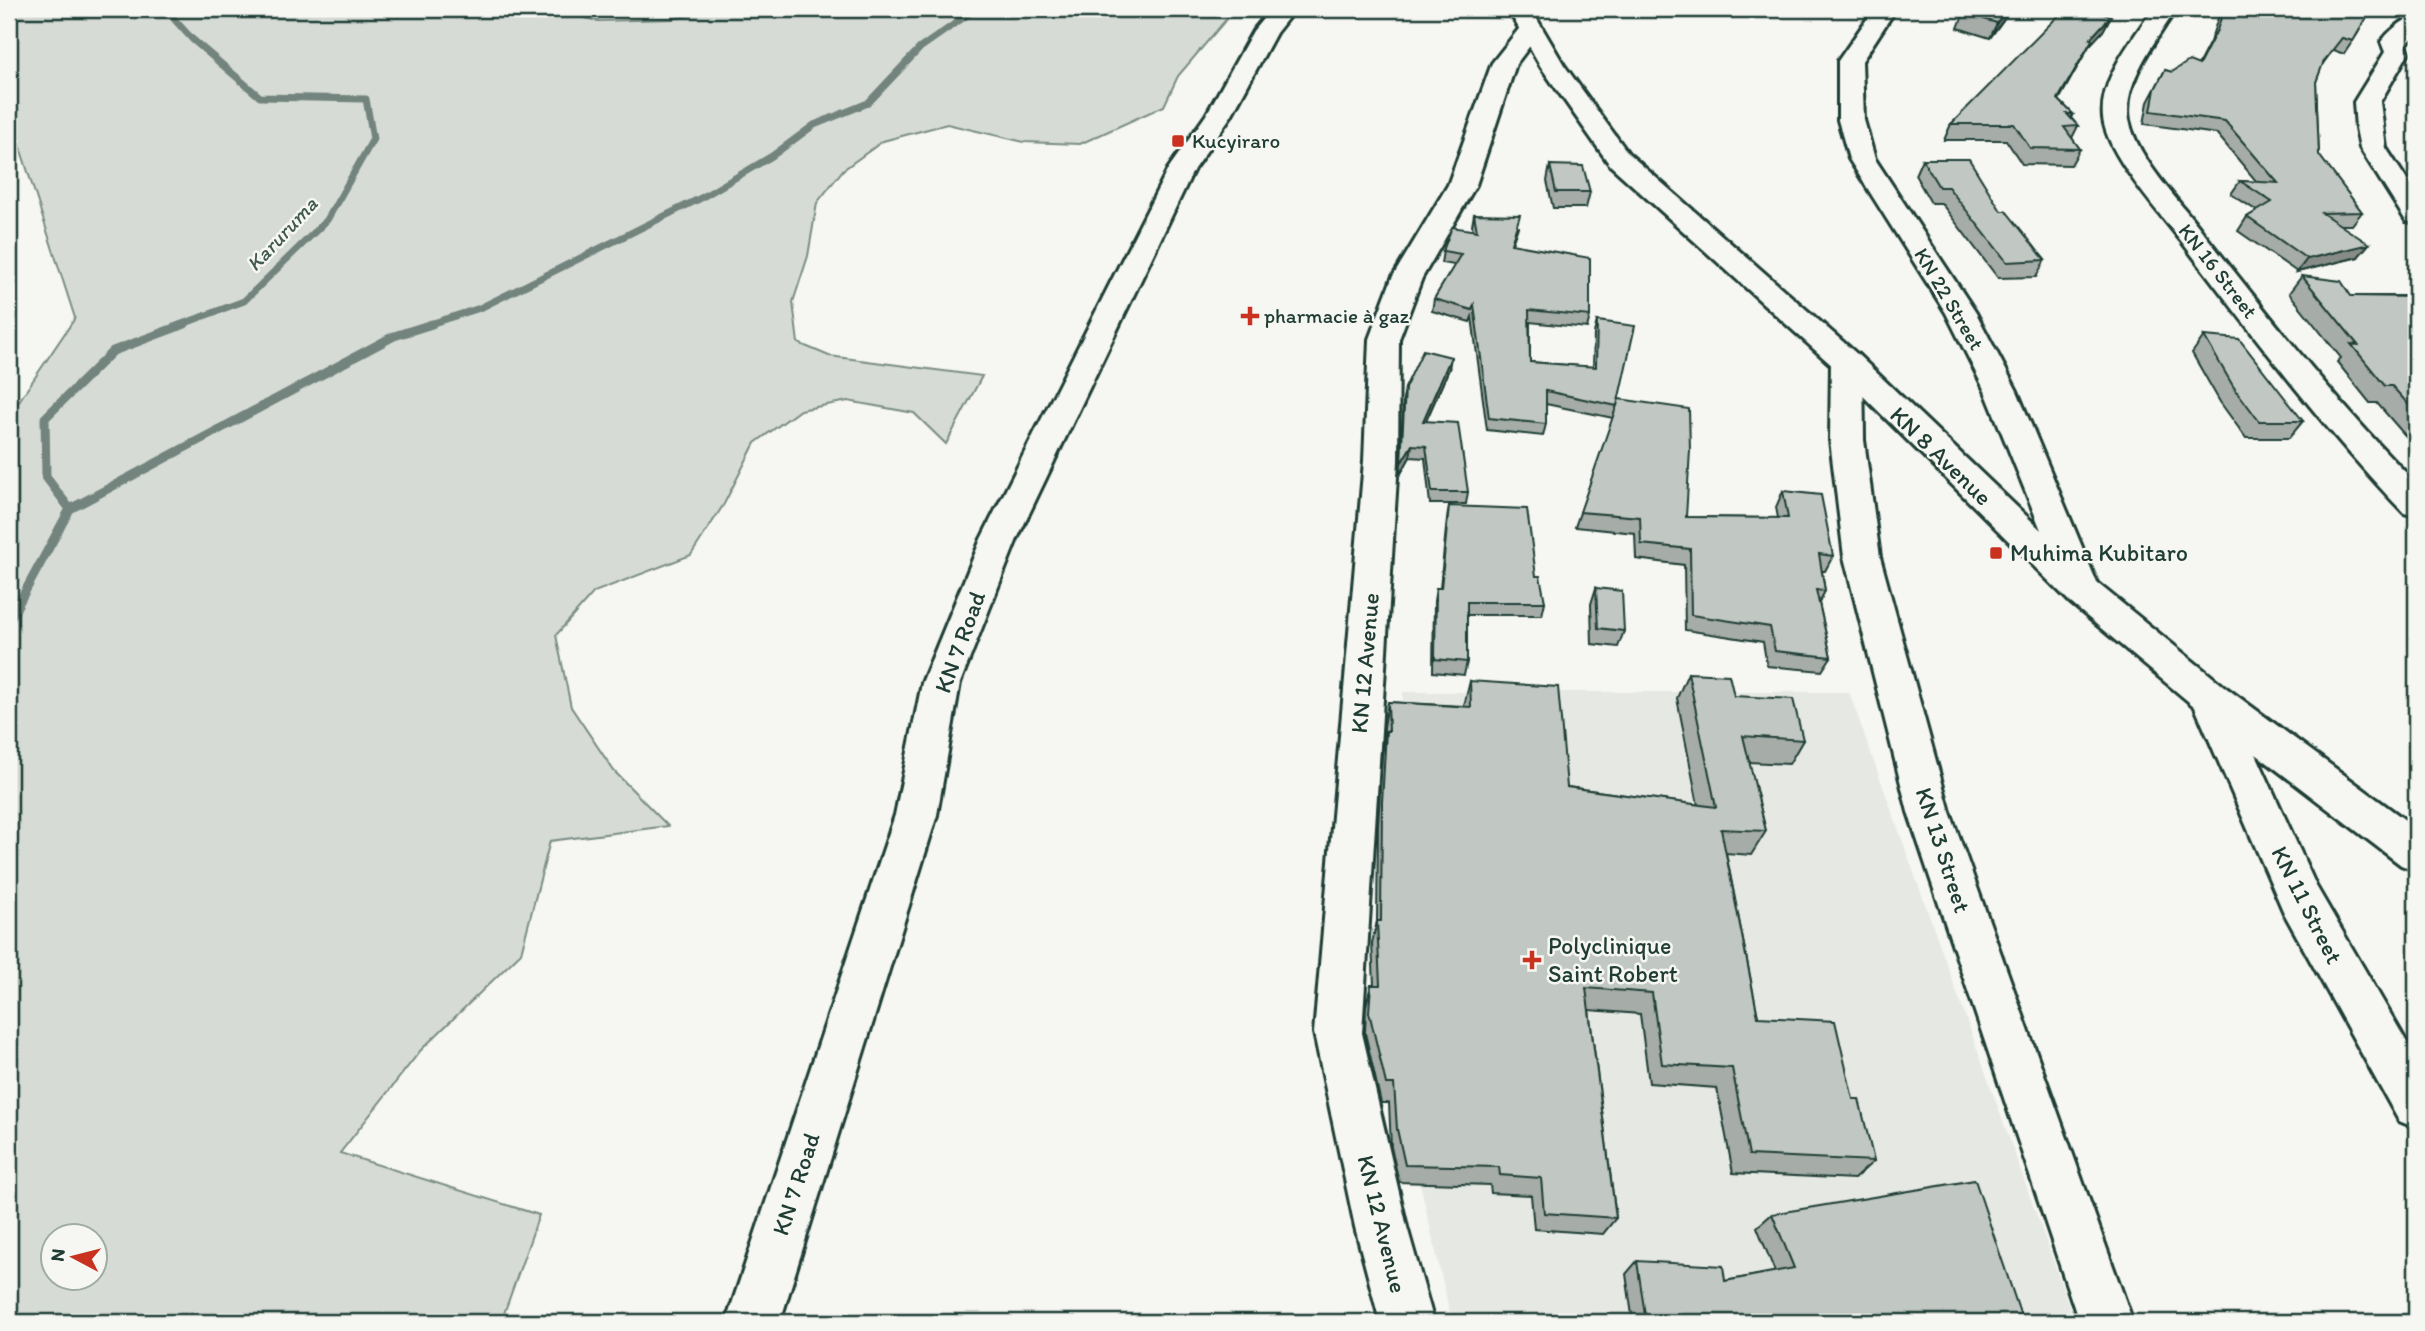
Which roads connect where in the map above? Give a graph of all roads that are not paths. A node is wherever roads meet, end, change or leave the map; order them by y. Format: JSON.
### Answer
{"nodes":[{"id":1,"x":1283,"y":9,"type":"edge"},
{"id":2,"x":1885,"y":9,"type":"edge"},
{"id":3,"x":2164,"y":9,"type":"edge"},
{"id":4,"x":1525,"y":19,"type":"edge"},
{"id":5,"x":2416,"y":23,"type":"edge"},
{"id":6,"x":2406,"y":52,"type":"edge"},
{"id":7,"x":2416,"y":215,"type":"edge"},
{"id":8,"x":1847,"y":362,"type":"junction"},
{"id":9,"x":2416,"y":504,"type":"edge"},
{"id":10,"x":2085,"y":594,"type":"junction"},
{"id":11,"x":2211,"y":698,"type":"junction"},
{"id":12,"x":2416,"y":852,"type":"edge"},
{"id":13,"x":2416,"y":1104,"type":"edge"},
{"id":14,"x":753,"y":1322,"type":"edge"},
{"id":15,"x":1408,"y":1322,"type":"edge"},
{"id":16,"x":2106,"y":1322,"type":"edge"}],
"edges":[{"from":1,"to":14,"type":"street","name":"KN 7 Road"},
{"from":2,"to":10,"type":"street","name":"KN 22 Street"},
{"from":3,"to":9,"type":"street","name":"KN 16 Street"},
{"from":4,"to":8,"type":"street","name":"KN 8 Avenue"},
{"from":4,"to":15,"type":"street","name":"KN 12 Avenue"},
{"from":5,"to":6,"type":"street"},
{"from":6,"to":7,"type":"street"},
{"from":8,"to":10,"type":"street","name":"KN 8 Avenue"},
{"from":8,"to":16,"type":"street","name":"KN 13 Street"},
{"from":10,"to":11,"type":"street","name":"KN 8 Avenue"},
{"from":11,"to":12,"type":"street","name":"KN 8 Avenue"},
{"from":11,"to":13,"type":"street","name":"KN 11 Street"}]}
